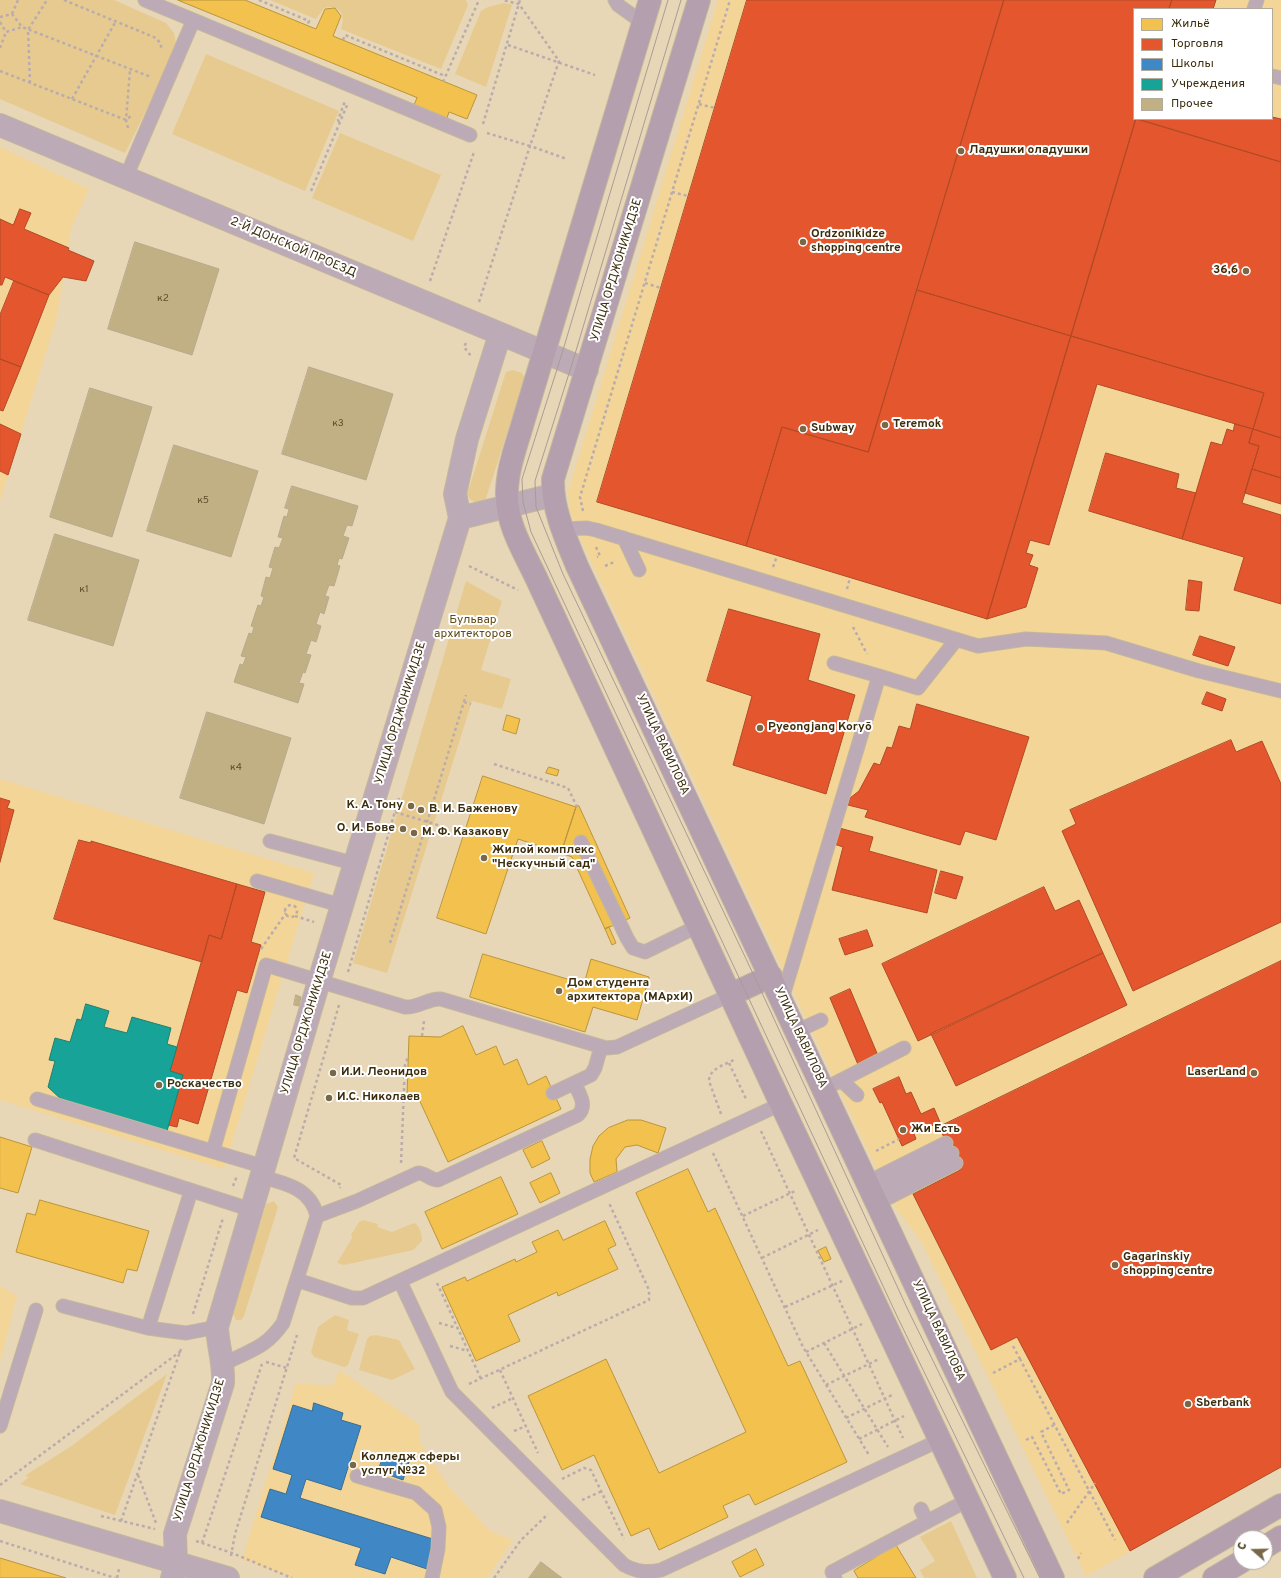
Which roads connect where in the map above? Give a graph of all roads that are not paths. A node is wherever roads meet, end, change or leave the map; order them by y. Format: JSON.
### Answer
{"nodes":[{"id":1,"x":144,"y":0,"type":"edge"},
{"id":2,"x":615,"y":0,"type":"edge"},
{"id":3,"x":650,"y":0,"type":"edge"},
{"id":4,"x":699,"y":0,"type":"edge"},
{"id":5,"x":193,"y":21,"type":"junction"},
{"id":6,"x":643,"y":23,"type":"junction"},
{"id":7,"x":0,"y":125,"type":"edge"},
{"id":8,"x":476,"y":133,"type":"road end"},
{"id":9,"x":126,"y":177,"type":"junction"},
{"id":10,"x":500,"y":334,"type":"junction"},
{"id":11,"x":544,"y":353,"type":"junction"},
{"id":12,"x":587,"y":370,"type":"junction"},
{"id":13,"x":553,"y":496,"type":"junction"},
{"id":14,"x":508,"y":507,"type":"junction"},
{"id":15,"x":460,"y":518,"type":"junction"},
{"id":16,"x":562,"y":529,"type":"junction"},
{"id":17,"x":624,"y":538,"type":"junction"},
{"id":18,"x":639,"y":570,"type":"dead end"},
{"id":19,"x":956,"y":640,"type":"junction"},
{"id":20,"x":834,"y":663,"type":"dead end"},
{"id":21,"x":878,"y":676,"type":"junction"},
{"id":22,"x":1281,"y":691,"type":"edge"},
{"id":23,"x":270,"y":841,"type":"dead end"},
{"id":24,"x":581,"y":842,"type":"dead end"},
{"id":25,"x":356,"y":864,"type":"junction"},
{"id":26,"x":257,"y":881,"type":"dead end"},
{"id":27,"x":343,"y":906,"type":"junction"},
{"id":28,"x":698,"y":926,"type":"junction"},
{"id":29,"x":771,"y":976,"type":"junction"},
{"id":30,"x":319,"y":981,"type":"junction"},
{"id":31,"x":730,"y":995,"type":"junction"},
{"id":32,"x":782,"y":999,"type":"junction"},
{"id":33,"x":820,"y":1020,"type":"dead end"},
{"id":34,"x":797,"y":1031,"type":"junction"},
{"id":35,"x":601,"y":1047,"type":"junction"},
{"id":36,"x":904,"y":1048,"type":"dead end"},
{"id":37,"x":574,"y":1083,"type":"junction"},
{"id":38,"x":833,"y":1085,"type":"junction"},
{"id":39,"x":554,"y":1093,"type":"dead end"},
{"id":40,"x":857,"y":1095,"type":"dead end"},
{"id":41,"x":37,"y":1099,"type":"dead end"},
{"id":42,"x":781,"y":1104,"type":"junction"},
{"id":43,"x":36,"y":1140,"type":"dead end"},
{"id":44,"x":213,"y":1150,"type":"junction"},
{"id":45,"x":264,"y":1172,"type":"junction"},
{"id":46,"x":191,"y":1191,"type":"junction"},
{"id":47,"x":873,"y":1192,"type":"junction"},
{"id":48,"x":252,"y":1210,"type":"junction"},
{"id":49,"x":317,"y":1216,"type":"junction"},
{"id":50,"x":296,"y":1280,"type":"junction"},
{"id":51,"x":400,"y":1281,"type":"junction"},
{"id":52,"x":63,"y":1306,"type":"dead end"},
{"id":53,"x":36,"y":1310,"type":"dead end"},
{"id":54,"x":217,"y":1327,"type":"junction"},
{"id":55,"x":148,"y":1328,"type":"junction"},
{"id":56,"x":224,"y":1364,"type":"junction"},
{"id":57,"x":0,"y":1426,"type":"edge"},
{"id":58,"x":940,"y":1440,"type":"junction"},
{"id":59,"x":357,"y":1476,"type":"dead end"},
{"id":60,"x":968,"y":1500,"type":"junction"},
{"id":61,"x":1281,"y":1505,"type":"edge"},
{"id":62,"x":921,"y":1509,"type":"dead end"},
{"id":63,"x":0,"y":1511,"type":"edge"},
{"id":64,"x":927,"y":1522,"type":"junction"},
{"id":65,"x":1233,"y":1567,"type":"edge"},
{"id":66,"x":174,"y":1570,"type":"edge"},
{"id":67,"x":204,"y":1574,"type":"edge"},
{"id":68,"x":228,"y":1578,"type":"edge"},
{"id":69,"x":432,"y":1578,"type":"edge"},
{"id":70,"x":835,"y":1578,"type":"edge"},
{"id":71,"x":1005,"y":1578,"type":"edge"},
{"id":72,"x":1053,"y":1578,"type":"edge"},
{"id":73,"x":1155,"y":1578,"type":"edge"},
{"id":74,"x":1214,"y":1578,"type":"edge"}],
"edges":[{"from":1,"to":5,"type":"lane"},
{"from":2,"to":6,"type":"lane"},
{"from":3,"to":6,"type":"main road"},
{"from":4,"to":12,"type":"main road","name":"УЛИЦА ОРДЖОНИКИДЗЕ"},
{"from":5,"to":8,"type":"lane"},
{"from":5,"to":9,"type":"lane"},
{"from":6,"to":11,"type":"main road"},
{"from":7,"to":9,"type":"street","name":"2-Й ДОНСКОЙ ПРОЕЗД"},
{"from":9,"to":10,"type":"street","name":"2-Й ДОНСКОЙ ПРОЕЗД"},
{"from":10,"to":11,"type":"street","name":"2-Й ДОНСКОЙ ПРОЕЗД"},
{"from":10,"to":15,"type":"street"},
{"from":11,"to":12,"type":"street","name":"2-Й ДОНСКОЙ ПРОЕЗД"},
{"from":11,"to":14,"type":"main road"},
{"from":12,"to":13,"type":"main road","name":"УЛИЦА ОРДЖОНИКИДЗЕ"},
{"from":13,"to":14,"type":"street"},
{"from":13,"to":16,"type":"main road","name":"УЛИЦА ВАВИЛОВА"},
{"from":14,"to":15,"type":"street"},
{"from":14,"to":28,"type":"main road"},
{"from":15,"to":25,"type":"street","name":"УЛИЦА ОРДЖОНИКИДЗЕ"},
{"from":16,"to":17,"type":"lane"},
{"from":16,"to":29,"type":"main road","name":"УЛИЦА ВАВИЛОВА"},
{"from":17,"to":18,"type":"lane"},
{"from":17,"to":19,"type":"lane"},
{"from":19,"to":21,"type":"lane"},
{"from":19,"to":22,"type":"lane"},
{"from":20,"to":21,"type":"lane"},
{"from":21,"to":32,"type":"lane"},
{"from":23,"to":25,"type":"lane"},
{"from":24,"to":28,"type":"lane"},
{"from":25,"to":27,"type":"street","name":"УЛИЦА ОРДЖОНИКИДЗЕ"},
{"from":26,"to":27,"type":"lane"},
{"from":27,"to":30,"type":"street","name":"УЛИЦА ОРДЖОНИКИДЗЕ"},
{"from":28,"to":31,"type":"main road"},
{"from":29,"to":31,"type":"main road"},
{"from":29,"to":32,"type":"main road","name":"УЛИЦА ВАВИЛОВА"},
{"from":30,"to":35,"type":"lane"},
{"from":30,"to":44,"type":"lane"},
{"from":30,"to":45,"type":"street","name":"УЛИЦА ОРДЖОНИКИДЗЕ"},
{"from":31,"to":35,"type":"lane"},
{"from":31,"to":42,"type":"main road"},
{"from":32,"to":34,"type":"main road","name":"УЛИЦА ВАВИЛОВА"},
{"from":33,"to":34,"type":"lane"},
{"from":34,"to":38,"type":"main road","name":"УЛИЦА ВАВИЛОВА"},
{"from":35,"to":37,"type":"lane"},
{"from":36,"to":38,"type":"lane"},
{"from":37,"to":39,"type":"lane"},
{"from":37,"to":49,"type":"lane"},
{"from":38,"to":40,"type":"lane"},
{"from":38,"to":47,"type":"main road","name":"УЛИЦА ВАВИЛОВА"},
{"from":41,"to":44,"type":"lane"},
{"from":42,"to":51,"type":"lane"},
{"from":42,"to":58,"type":"main road"},
{"from":43,"to":46,"type":"lane"},
{"from":44,"to":45,"type":"lane"},
{"from":45,"to":48,"type":"street","name":"УЛИЦА ОРДЖОНИКИДЗЕ"},
{"from":45,"to":49,"type":"lane"},
{"from":46,"to":48,"type":"lane"},
{"from":46,"to":55,"type":"lane"},
{"from":47,"to":47,"type":"lane"},
{"from":47,"to":72,"type":"main road","name":"УЛИЦА ВАВИЛОВА"},
{"from":48,"to":54,"type":"street","name":"УЛИЦА ОРДЖОНИКИДЗЕ"},
{"from":49,"to":50,"type":"lane"},
{"from":50,"to":51,"type":"lane"},
{"from":50,"to":56,"type":"lane"},
{"from":51,"to":58,"type":"lane"},
{"from":52,"to":55,"type":"lane"},
{"from":53,"to":57,"type":"lane"},
{"from":54,"to":55,"type":"lane"},
{"from":54,"to":56,"type":"street","name":"УЛИЦА ОРДЖОНИКИДЗЕ"},
{"from":56,"to":66,"type":"street","name":"УЛИЦА ОРДЖОНИКИДЗЕ"},
{"from":58,"to":60,"type":"main road"},
{"from":59,"to":69,"type":"lane"},
{"from":60,"to":64,"type":"lane"},
{"from":60,"to":71,"type":"main road"},
{"from":61,"to":73,"type":"main road"},
{"from":62,"to":64,"type":"lane"},
{"from":63,"to":66,"type":"street"},
{"from":64,"to":70,"type":"lane"},
{"from":65,"to":74,"type":"main road"},
{"from":66,"to":67,"type":"street"},
{"from":67,"to":68,"type":"street"}]}
